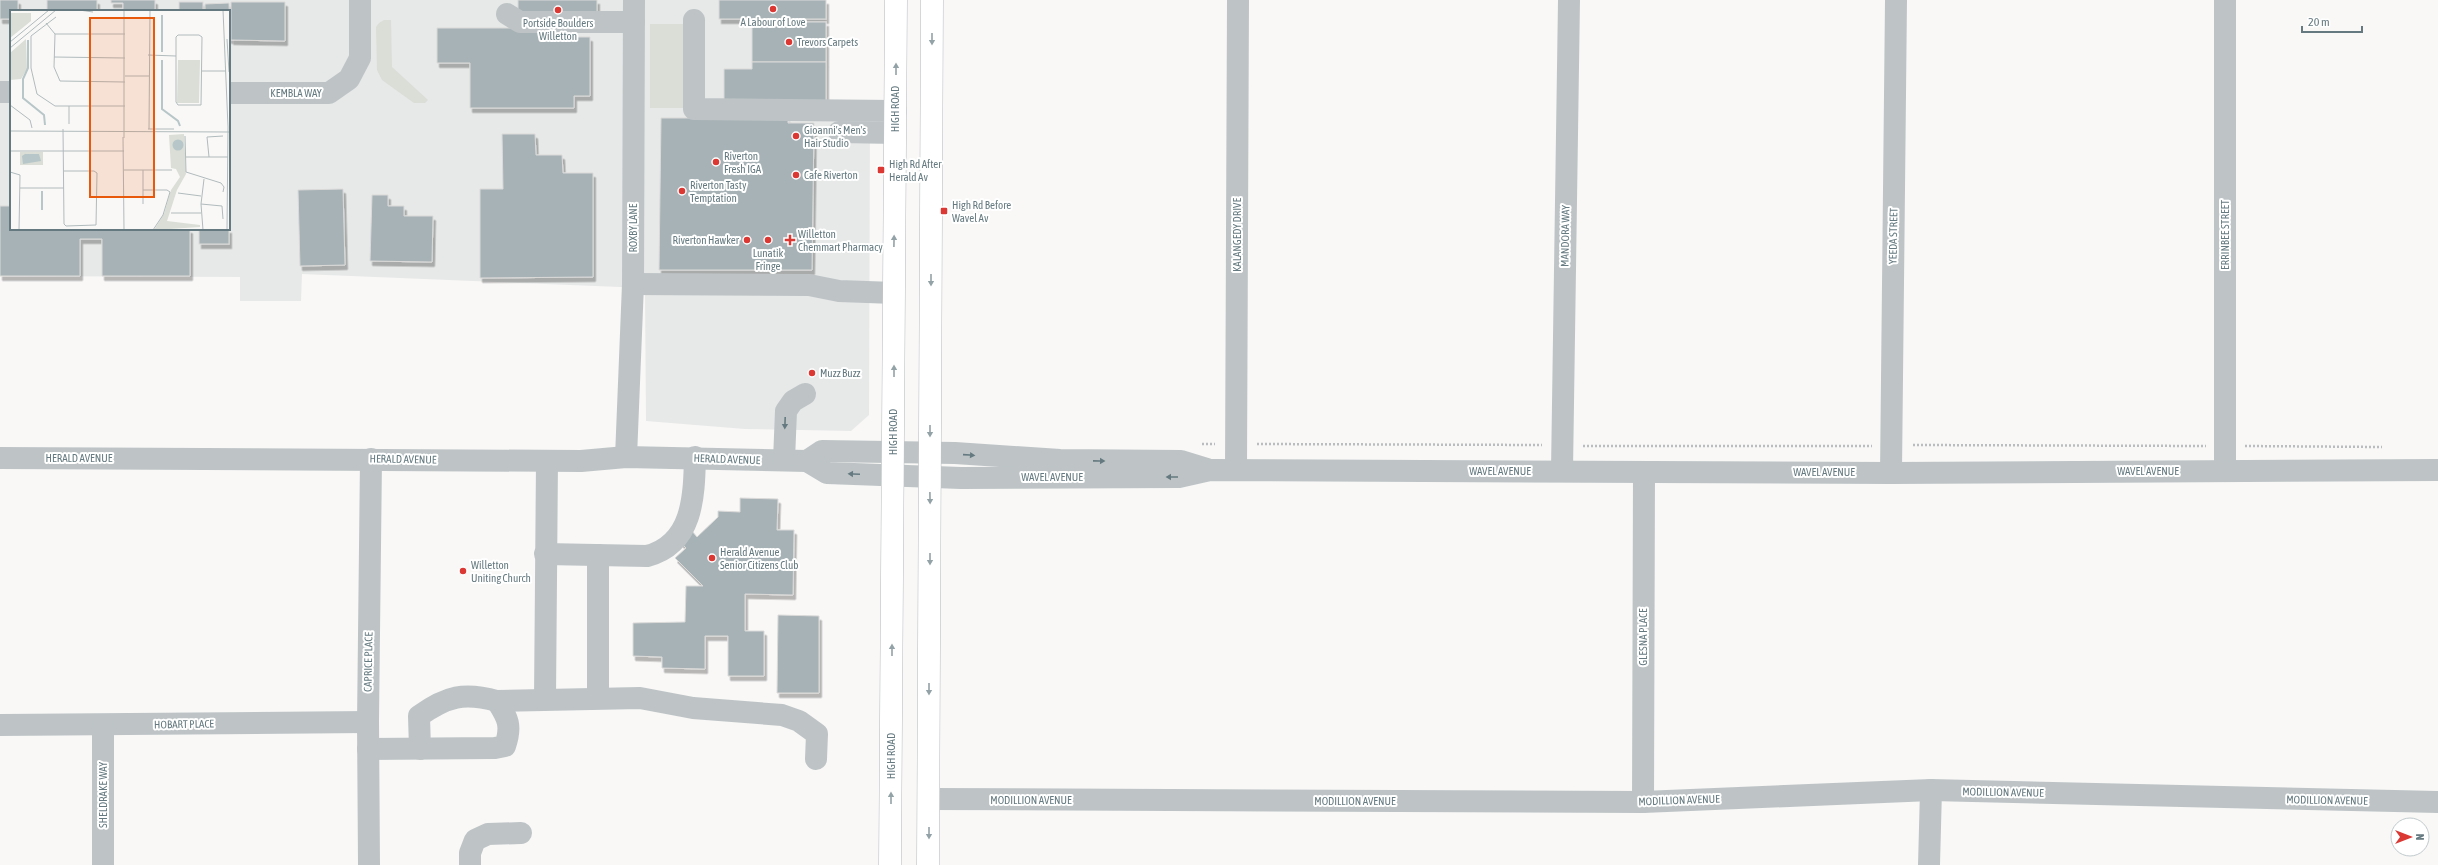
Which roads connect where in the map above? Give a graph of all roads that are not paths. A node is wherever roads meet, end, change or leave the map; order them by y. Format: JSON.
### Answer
{"nodes":[{"id":1,"x":360,"y":0,"type":"edge"},
{"id":2,"x":634,"y":0,"type":"edge"},
{"id":3,"x":896,"y":0,"type":"edge"},
{"id":4,"x":932,"y":0,"type":"edge"},
{"id":5,"x":1238,"y":0,"type":"edge"},
{"id":6,"x":1569,"y":0,"type":"edge"},
{"id":7,"x":1896,"y":0,"type":"edge"},
{"id":8,"x":2224,"y":0,"type":"edge"},
{"id":9,"x":507,"y":14,"type":"dead end"},
{"id":10,"x":694,"y":20,"type":"dead end"},
{"id":11,"x":634,"y":22,"type":"junction"},
{"id":12,"x":230,"y":93,"type":"edge"},
{"id":13,"x":896,"y":111,"type":"junction"},
{"id":14,"x":839,"y":132,"type":"dead end"},
{"id":15,"x":895,"y":133,"type":"junction"},
{"id":16,"x":633,"y":284,"type":"junction"},
{"id":17,"x":894,"y":293,"type":"junction"},
{"id":18,"x":805,"y":394,"type":"dead end"},
{"id":19,"x":893,"y":453,"type":"junction"},
{"id":20,"x":930,"y":453,"type":"junction"},
{"id":21,"x":626,"y":457,"type":"junction"},
{"id":22,"x":695,"y":457,"type":"junction"},
{"id":23,"x":0,"y":458,"type":"edge"},
{"id":24,"x":371,"y":459,"type":"junction"},
{"id":25,"x":784,"y":460,"type":"junction"},
{"id":26,"x":807,"y":460,"type":"junction"},
{"id":27,"x":547,"y":461,"type":"junction"},
{"id":28,"x":1210,"y":470,"type":"junction"},
{"id":29,"x":1236,"y":470,"type":"junction"},
{"id":30,"x":2438,"y":470,"type":"edge"},
{"id":31,"x":1562,"y":471,"type":"junction"},
{"id":32,"x":2224,"y":471,"type":"junction"},
{"id":33,"x":1644,"y":472,"type":"junction"},
{"id":34,"x":1891,"y":473,"type":"junction"},
{"id":35,"x":893,"y":476,"type":"junction"},
{"id":36,"x":930,"y":477,"type":"junction"},
{"id":37,"x":545,"y":554,"type":"junction"},
{"id":38,"x":598,"y":555,"type":"junction"},
{"id":39,"x":598,"y":697,"type":"junction"},
{"id":40,"x":545,"y":699,"type":"junction"},
{"id":41,"x":497,"y":701,"type":"junction"},
{"id":42,"x":368,"y":722,"type":"junction"},
{"id":43,"x":0,"y":725,"type":"edge"},
{"id":44,"x":103,"y":725,"type":"junction"},
{"id":45,"x":368,"y":749,"type":"junction"},
{"id":46,"x":420,"y":749,"type":"junction"},
{"id":47,"x":816,"y":759,"type":"dead end"},
{"id":48,"x":1931,"y":790,"type":"junction"},
{"id":49,"x":929,"y":799,"type":"junction"},
{"id":50,"x":1643,"y":802,"type":"junction"},
{"id":51,"x":2435,"y":803,"type":"edge"},
{"id":52,"x":520,"y":833,"type":"dead end"},
{"id":53,"x":103,"y":865,"type":"edge"},
{"id":54,"x":369,"y":865,"type":"edge"},
{"id":55,"x":470,"y":865,"type":"edge"},
{"id":56,"x":890,"y":865,"type":"edge"},
{"id":57,"x":928,"y":865,"type":"edge"},
{"id":58,"x":1929,"y":865,"type":"edge"}],
"edges":[{"from":1,"to":12,"type":"street","name":"KEMBLA WAY"},
{"from":2,"to":11,"type":"street","name":"ROXBY LANE"},
{"from":13,"to":3,"type":"main road","name":"HIGH ROAD","one_way":true},
{"from":4,"to":20,"type":"main road","one_way":true},
{"from":5,"to":29,"type":"street","name":"KALANGEDY DRIVE"},
{"from":6,"to":31,"type":"street","name":"MANDORA WAY"},
{"from":7,"to":34,"type":"street","name":"YEEDA STREET"},
{"from":8,"to":32,"type":"street","name":"ERRINBEE STREET"},
{"from":9,"to":11,"type":"street"},
{"from":10,"to":13,"type":"street"},
{"from":11,"to":16,"type":"street","name":"ROXBY LANE"},
{"from":13,"to":15,"type":"main road","name":"HIGH ROAD"},
{"from":14,"to":15,"type":"street"},
{"from":17,"to":15,"type":"main road","name":"HIGH ROAD","one_way":true},
{"from":16,"to":17,"type":"street"},
{"from":16,"to":21,"type":"street","name":"ROXBY LANE"},
{"from":19,"to":17,"type":"main road","name":"HIGH ROAD","one_way":true},
{"from":18,"to":25,"type":"street","one_way":true},
{"from":19,"to":20,"type":"street","name":"HERALD AVENUE"},
{"from":19,"to":26,"type":"street","name":"HERALD AVENUE"},
{"from":19,"to":35,"type":"main road","name":"HIGH ROAD"},
{"from":20,"to":28,"type":"street","name":"WAVEL AVENUE","one_way":true},
{"from":20,"to":36,"type":"main road"},
{"from":21,"to":22,"type":"street","name":"HERALD AVENUE"},
{"from":21,"to":27,"type":"street","name":"HERALD AVENUE"},
{"from":22,"to":25,"type":"street","name":"HERALD AVENUE"},
{"from":22,"to":38,"type":"street"},
{"from":23,"to":24,"type":"street","name":"HERALD AVENUE"},
{"from":24,"to":27,"type":"street","name":"HERALD AVENUE"},
{"from":24,"to":42,"type":"street","name":"CAPRICE PLACE"},
{"from":25,"to":26,"type":"street","name":"HERALD AVENUE"},
{"from":35,"to":26,"type":"street","one_way":true},
{"from":27,"to":37,"type":"street"},
{"from":28,"to":29,"type":"street","name":"WAVEL AVENUE"},
{"from":28,"to":36,"type":"street","name":"WAVEL AVENUE","one_way":true},
{"from":29,"to":31,"type":"street","name":"WAVEL AVENUE"},
{"from":30,"to":32,"type":"street","name":"WAVEL AVENUE"},
{"from":31,"to":33,"type":"street","name":"WAVEL AVENUE"},
{"from":32,"to":34,"type":"street","name":"WAVEL AVENUE"},
{"from":33,"to":34,"type":"street","name":"WAVEL AVENUE"},
{"from":33,"to":50,"type":"street","name":"GLESNA PLACE"},
{"from":35,"to":36,"type":"street","name":"WAVEL AVENUE"},
{"from":56,"to":35,"type":"main road","name":"HIGH ROAD","one_way":true},
{"from":36,"to":49,"type":"main road","one_way":true},
{"from":37,"to":38,"type":"street"},
{"from":37,"to":40,"type":"street"},
{"from":38,"to":39,"type":"street"},
{"from":39,"to":40,"type":"street"},
{"from":39,"to":47,"type":"street"},
{"from":40,"to":41,"type":"street"},
{"from":41,"to":46,"type":"street"},
{"from":41,"to":46,"type":"street"},
{"from":42,"to":44,"type":"street","name":"HOBART PLACE"},
{"from":42,"to":45,"type":"street","name":"CAPRICE PLACE"},
{"from":43,"to":44,"type":"street","name":"HOBART PLACE"},
{"from":44,"to":53,"type":"street","name":"SHELDRAKE WAY"},
{"from":45,"to":46,"type":"street"},
{"from":45,"to":54,"type":"street","name":"CAPRICE PLACE"},
{"from":48,"to":50,"type":"street","name":"MODILLION AVENUE"},
{"from":48,"to":51,"type":"street","name":"MODILLION AVENUE"},
{"from":48,"to":58,"type":"street"},
{"from":49,"to":50,"type":"street","name":"MODILLION AVENUE"},
{"from":49,"to":57,"type":"main road","one_way":true},
{"from":52,"to":55,"type":"street"}]}
